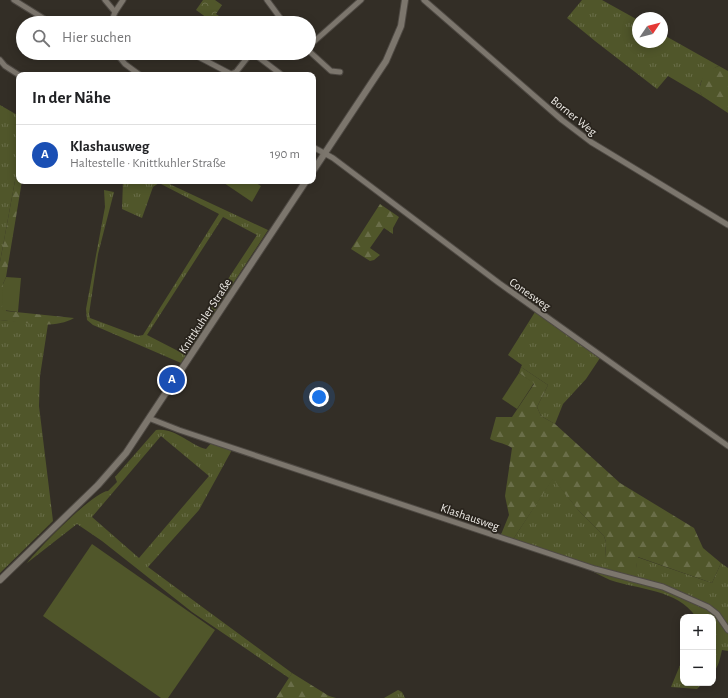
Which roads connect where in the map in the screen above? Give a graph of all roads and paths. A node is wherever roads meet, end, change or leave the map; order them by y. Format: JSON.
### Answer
{"nodes":[{"id":1,"x":14,"y":0,"type":"edge"},
{"id":2,"x":105,"y":0,"type":"edge"},
{"id":3,"x":123,"y":0,"type":"edge"},
{"id":4,"x":267,"y":0,"type":"edge"},
{"id":5,"x":361,"y":0,"type":"edge"},
{"id":6,"x":405,"y":0,"type":"edge"},
{"id":7,"x":424,"y":0,"type":"edge"},
{"id":8,"x":115,"y":12,"type":"junction"},
{"id":9,"x":40,"y":16,"type":"edge"},
{"id":10,"x":114,"y":16,"type":"edge"},
{"id":11,"x":279,"y":16,"type":"edge"},
{"id":12,"x":316,"y":40,"type":"edge"},
{"id":13,"x":316,"y":57,"type":"edge"},
{"id":14,"x":0,"y":60,"type":"edge"},
{"id":15,"x":122,"y":60,"type":"edge"},
{"id":16,"x":205,"y":60,"type":"edge"},
{"id":17,"x":246,"y":60,"type":"edge"},
{"id":18,"x":262,"y":60,"type":"edge"},
{"id":19,"x":136,"y":72,"type":"edge"},
{"id":20,"x":228,"y":72,"type":"edge"},
{"id":21,"x":236,"y":72,"type":"edge"},
{"id":22,"x":278,"y":72,"type":"edge"},
{"id":23,"x":340,"y":72,"type":"dead end"},
{"id":24,"x":16,"y":73,"type":"edge"},
{"id":25,"x":316,"y":148,"type":"edge"},
{"id":26,"x":325,"y":152,"type":"junction"},
{"id":27,"x":316,"y":166,"type":"edge"},
{"id":28,"x":304,"y":184,"type":"edge"},
{"id":29,"x":728,"y":225,"type":"edge"},
{"id":30,"x":150,"y":418,"type":"junction"},
{"id":31,"x":728,"y":446,"type":"edge"},
{"id":32,"x":0,"y":580,"type":"edge"},
{"id":33,"x":728,"y":630,"type":"edge"}],
"edges":[{"from":1,"to":9,"type":"street"},
{"from":2,"to":8,"type":"street"},
{"from":3,"to":8,"type":"street"},
{"from":4,"to":11,"type":"street"},
{"from":5,"to":12,"type":"street"},
{"from":6,"to":26,"type":"street"},
{"from":7,"to":29,"type":"street","name":"Borner Weg"},
{"from":8,"to":10,"type":"street"},
{"from":13,"to":23,"type":"street"},
{"from":14,"to":24,"type":"street"},
{"from":15,"to":19,"type":"street"},
{"from":16,"to":20,"type":"street"},
{"from":17,"to":21,"type":"street"},
{"from":18,"to":22,"type":"street"},
{"from":25,"to":26,"type":"street","name":"Conesweg"},
{"from":26,"to":27,"type":"street"},
{"from":26,"to":31,"type":"street","name":"Conesweg"},
{"from":28,"to":30,"type":"street","name":"Knittkuhler Straße"},
{"from":30,"to":32,"type":"street","name":"Knittkuhler Straße"},
{"from":30,"to":33,"type":"street","name":"Klashausweg"}]}
